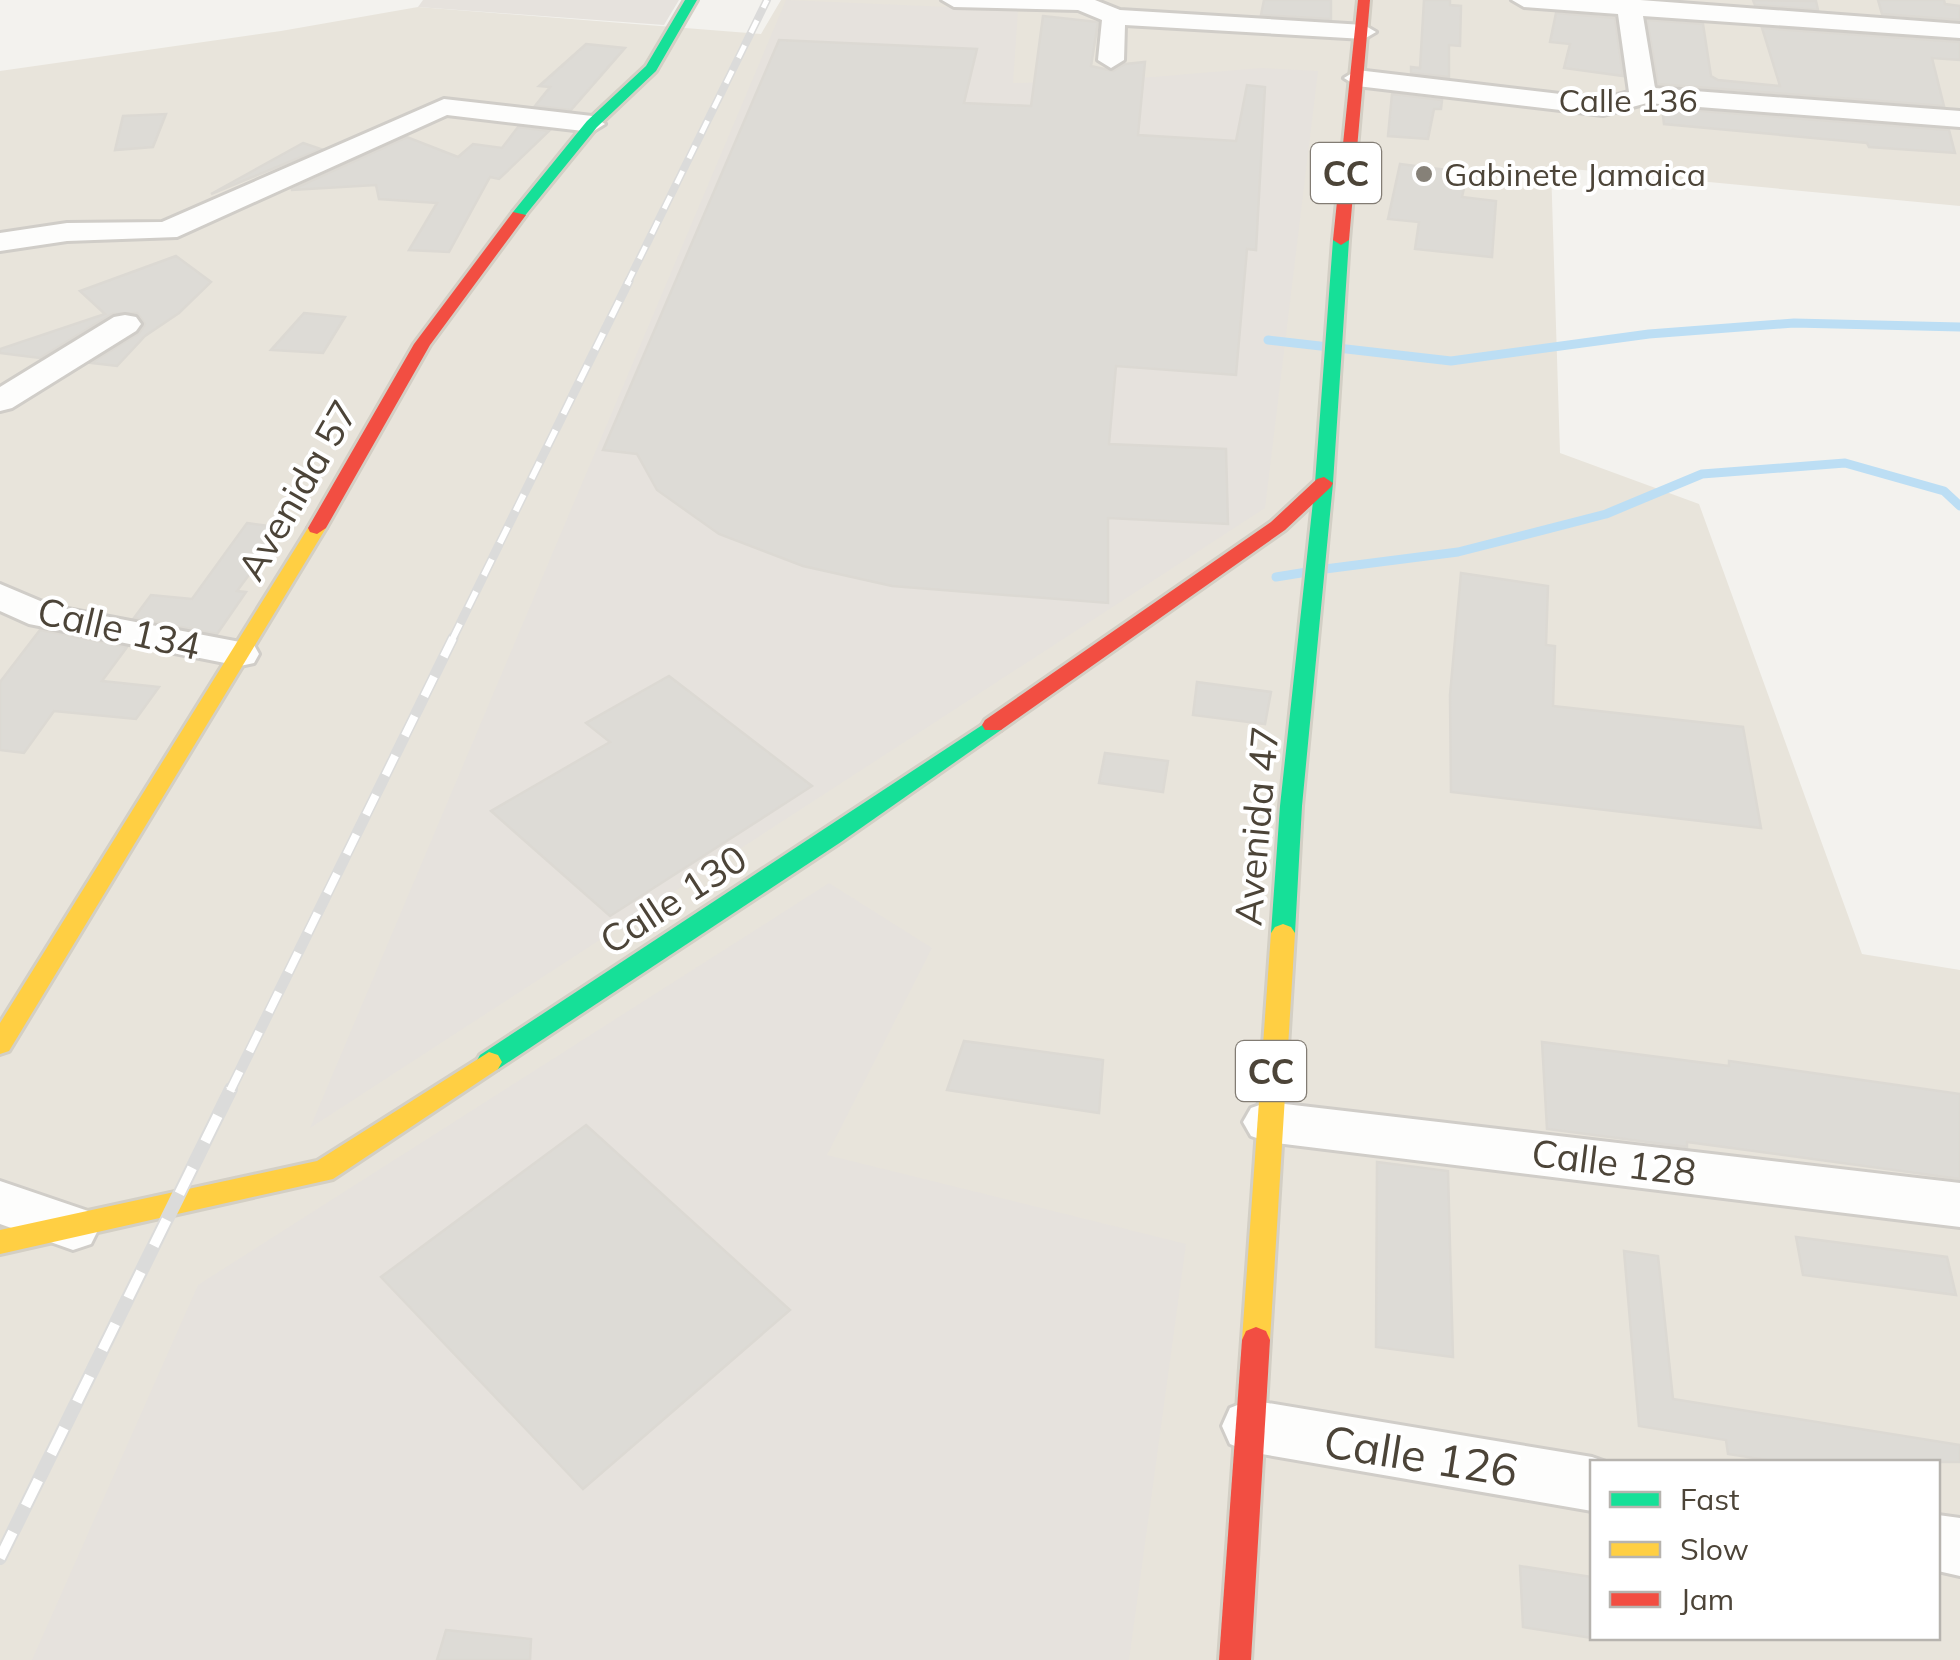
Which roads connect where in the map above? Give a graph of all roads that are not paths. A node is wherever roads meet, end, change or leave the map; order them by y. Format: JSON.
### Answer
{"nodes":[{"id":1,"x":692,"y":0,"type":"edge"},
{"id":2,"x":954,"y":0,"type":"edge"},
{"id":3,"x":1364,"y":0,"type":"edge"},
{"id":4,"x":1524,"y":0,"type":"edge"},
{"id":5,"x":1079,"y":1,"type":"edge"},
{"id":6,"x":1629,"y":3,"type":"edge"},
{"id":7,"x":1116,"y":18,"type":"junction"},
{"id":8,"x":1960,"y":30,"type":"edge"},
{"id":9,"x":1364,"y":32,"type":"junction"},
{"id":10,"x":1111,"y":60,"type":"dead end"},
{"id":11,"x":1357,"y":78,"type":"junction"},
{"id":12,"x":1644,"y":95,"type":"junction"},
{"id":13,"x":1960,"y":118,"type":"edge"},
{"id":14,"x":592,"y":124,"type":"junction"},
{"id":15,"x":0,"y":242,"type":"edge"},
{"id":16,"x":125,"y":324,"type":"dead end"},
{"id":17,"x":0,"y":401,"type":"edge"},
{"id":18,"x":1324,"y":483,"type":"junction"},
{"id":19,"x":0,"y":596,"type":"edge"},
{"id":20,"x":240,"y":654,"type":"junction"},
{"id":21,"x":0,"y":1044,"type":"edge"},
{"id":22,"x":1268,"y":1122,"type":"junction"},
{"id":23,"x":0,"y":1202,"type":"edge"},
{"id":24,"x":1960,"y":1205,"type":"edge"},
{"id":25,"x":73,"y":1228,"type":"junction"},
{"id":26,"x":0,"y":1242,"type":"edge"},
{"id":27,"x":1250,"y":1426,"type":"junction"},
{"id":28,"x":1590,"y":1484,"type":"edge"},
{"id":29,"x":1235,"y":1660,"type":"edge"}],
"edges":[{"from":1,"to":14,"type":"main road","name":"Avenida 57"},
{"from":2,"to":5,"type":"street"},
{"from":3,"to":9,"type":"main road","name":"Avenida 47","number":"CC"},
{"from":4,"to":6,"type":"street"},
{"from":5,"to":7,"type":"street"},
{"from":6,"to":8,"type":"street"},
{"from":6,"to":12,"type":"street"},
{"from":7,"to":9,"type":"street"},
{"from":7,"to":10,"type":"street"},
{"from":9,"to":11,"type":"main road","name":"Avenida 47","number":"CC"},
{"from":11,"to":12,"type":"street","name":"Calle 136"},
{"from":11,"to":18,"type":"main road","name":"Avenida 47","number":"CC"},
{"from":12,"to":13,"type":"street","name":"Calle 136"},
{"from":14,"to":15,"type":"street"},
{"from":14,"to":20,"type":"main road","name":"Avenida 57"},
{"from":16,"to":17,"type":"street"},
{"from":18,"to":22,"type":"main road","name":"Avenida 47","number":"CC"},
{"from":18,"to":25,"type":"main road","name":"Calle 130"},
{"from":19,"to":20,"type":"street","name":"Calle 134"},
{"from":20,"to":21,"type":"main road","name":"Avenida 57"},
{"from":22,"to":24,"type":"street","name":"Calle 128"},
{"from":22,"to":27,"type":"main road","name":"Avenida 47","number":"CC"},
{"from":23,"to":25,"type":"street"},
{"from":25,"to":26,"type":"main road","name":"Calle 130"},
{"from":27,"to":28,"type":"street","name":"Calle 126"},
{"from":27,"to":29,"type":"main road","name":"Avenida 47","number":"CC"}]}
